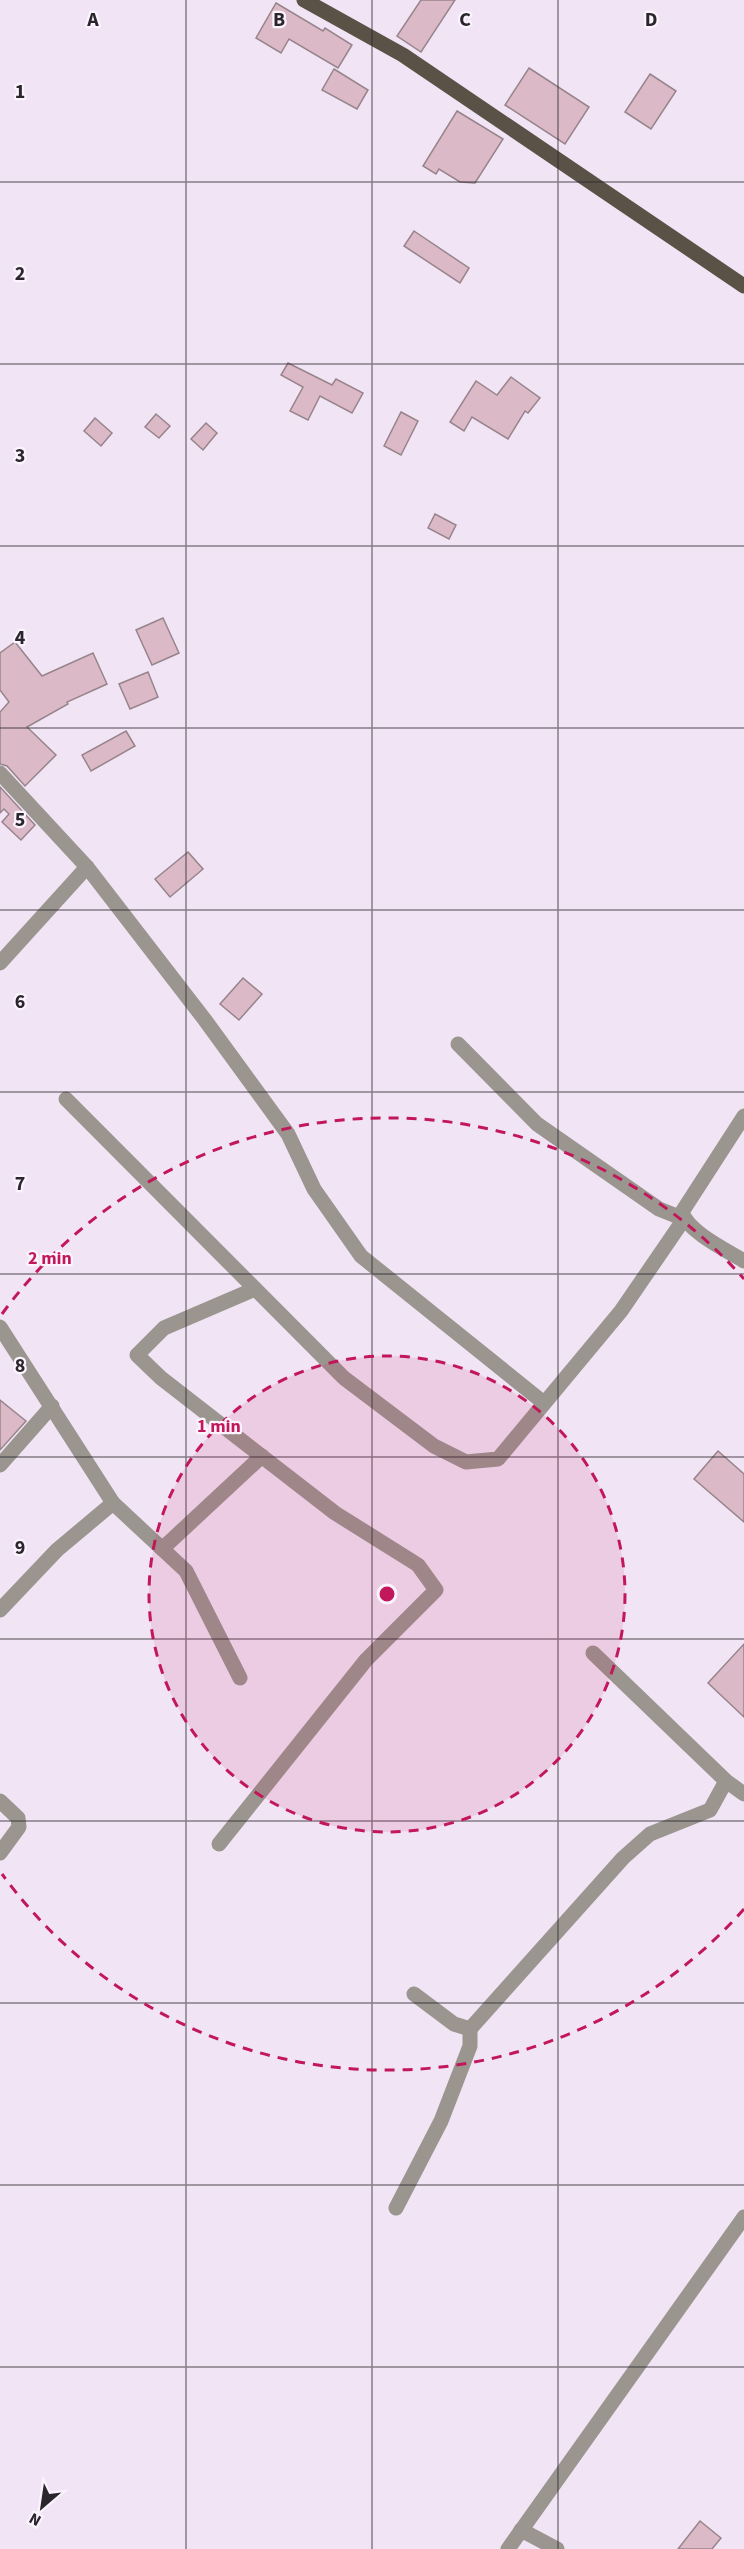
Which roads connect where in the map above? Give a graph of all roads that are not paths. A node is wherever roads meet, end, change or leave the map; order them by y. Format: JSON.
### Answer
{"nodes":[{"id":1,"x":304,"y":0,"type":"edge"},
{"id":2,"x":744,"y":286,"type":"edge"},
{"id":3,"x":0,"y":773,"type":"edge"},
{"id":4,"x":87,"y":867,"type":"junction"},
{"id":5,"x":0,"y":963,"type":"edge"},
{"id":6,"x":458,"y":1044,"type":"dead end"},
{"id":7,"x":66,"y":1099,"type":"dead end"},
{"id":8,"x":744,"y":1116,"type":"edge"},
{"id":9,"x":684,"y":1219,"type":"junction"},
{"id":10,"x":744,"y":1261,"type":"edge"},
{"id":11,"x":255,"y":1289,"type":"junction"},
{"id":12,"x":0,"y":1327,"type":"edge"},
{"id":13,"x":544,"y":1403,"type":"junction"},
{"id":14,"x":52,"y":1406,"type":"junction"},
{"id":15,"x":262,"y":1456,"type":"junction"},
{"id":16,"x":0,"y":1465,"type":"edge"},
{"id":17,"x":113,"y":1503,"type":"junction"},
{"id":18,"x":162,"y":1549,"type":"junction"},
{"id":19,"x":0,"y":1610,"type":"edge"},
{"id":20,"x":593,"y":1653,"type":"dead end"},
{"id":21,"x":240,"y":1678,"type":"dead end"},
{"id":22,"x":726,"y":1781,"type":"junction"},
{"id":23,"x":744,"y":1794,"type":"edge"},
{"id":24,"x":0,"y":1801,"type":"edge"},
{"id":25,"x":219,"y":1844,"type":"dead end"},
{"id":26,"x":0,"y":1853,"type":"edge"},
{"id":27,"x":414,"y":1994,"type":"dead end"},
{"id":28,"x":470,"y":2029,"type":"junction"},
{"id":29,"x":396,"y":2208,"type":"dead end"},
{"id":30,"x":744,"y":2217,"type":"edge"},
{"id":31,"x":521,"y":2530,"type":"junction"},
{"id":32,"x":508,"y":2549,"type":"edge"},
{"id":33,"x":557,"y":2549,"type":"edge"}],
"edges":[{"from":1,"to":2,"type":"main road"},
{"from":3,"to":4,"type":"street"},
{"from":4,"to":5,"type":"street"},
{"from":4,"to":13,"type":"street"},
{"from":6,"to":9,"type":"street"},
{"from":7,"to":11,"type":"street"},
{"from":8,"to":9,"type":"street"},
{"from":9,"to":10,"type":"street"},
{"from":9,"to":13,"type":"street"},
{"from":11,"to":13,"type":"street"},
{"from":11,"to":15,"type":"street"},
{"from":12,"to":14,"type":"street"},
{"from":14,"to":16,"type":"street"},
{"from":14,"to":17,"type":"street"},
{"from":15,"to":18,"type":"street"},
{"from":15,"to":25,"type":"street"},
{"from":17,"to":18,"type":"street"},
{"from":17,"to":19,"type":"street"},
{"from":18,"to":21,"type":"street"},
{"from":20,"to":22,"type":"street"},
{"from":22,"to":23,"type":"street"},
{"from":22,"to":28,"type":"street"},
{"from":24,"to":26,"type":"street"},
{"from":27,"to":28,"type":"street"},
{"from":28,"to":29,"type":"street"},
{"from":30,"to":31,"type":"street"},
{"from":31,"to":32,"type":"street"},
{"from":31,"to":33,"type":"street"}]}
